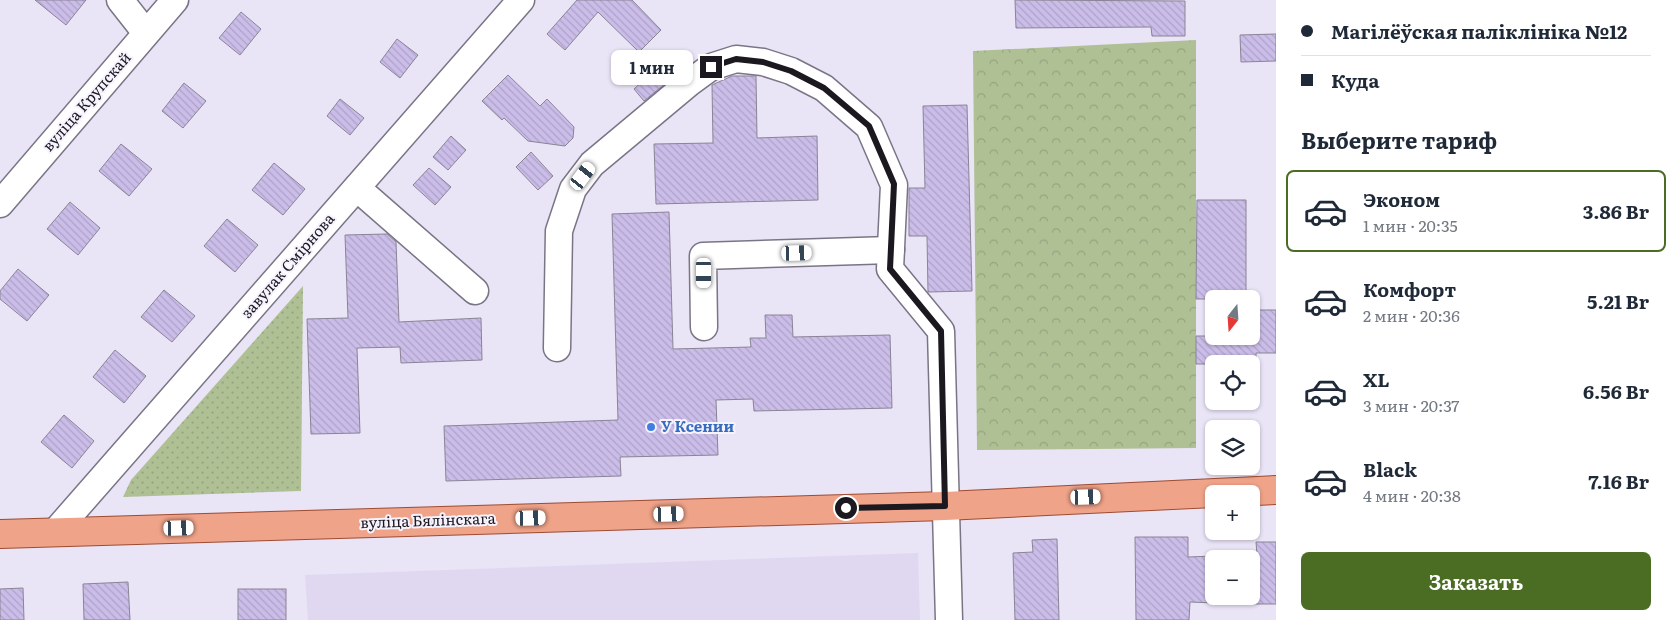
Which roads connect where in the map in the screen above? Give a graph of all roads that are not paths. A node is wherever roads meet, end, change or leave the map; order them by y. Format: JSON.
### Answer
{"nodes":[{"id":1,"x":120,"y":0,"type":"edge"},
{"id":2,"x":175,"y":0,"type":"edge"},
{"id":3,"x":521,"y":0,"type":"edge"},
{"id":4,"x":146,"y":33,"type":"junction"},
{"id":5,"x":357,"y":188,"type":"junction"},
{"id":6,"x":0,"y":204,"type":"edge"},
{"id":7,"x":891,"y":250,"type":"junction"},
{"id":8,"x":476,"y":291,"type":"dead end"},
{"id":9,"x":704,"y":327,"type":"dead end"},
{"id":10,"x":557,"y":348,"type":"dead end"},
{"id":11,"x":1276,"y":490,"type":"edge"},
{"id":12,"x":945,"y":506,"type":"junction"},
{"id":13,"x":55,"y":532,"type":"junction"},
{"id":14,"x":0,"y":534,"type":"edge"},
{"id":15,"x":949,"y":620,"type":"edge"}],
"edges":[{"from":1,"to":4,"type":"street"},
{"from":2,"to":4,"type":"street","name":"вуліца Крупскай"},
{"from":3,"to":5,"type":"street","name":"завулак Смірнова"},
{"from":4,"to":6,"type":"street","name":"вуліца Крупскай"},
{"from":5,"to":8,"type":"street"},
{"from":5,"to":13,"type":"street","name":"завулак Смірнова"},
{"from":7,"to":9,"type":"street"},
{"from":7,"to":10,"type":"street"},
{"from":7,"to":12,"type":"street"},
{"from":11,"to":12,"type":"main road","name":"вуліца Бялінскага"},
{"from":12,"to":13,"type":"main road","name":"вуліца Бялінскага"},
{"from":12,"to":15,"type":"street"},
{"from":13,"to":14,"type":"main road","name":"вуліца Бялінскага"}]}
